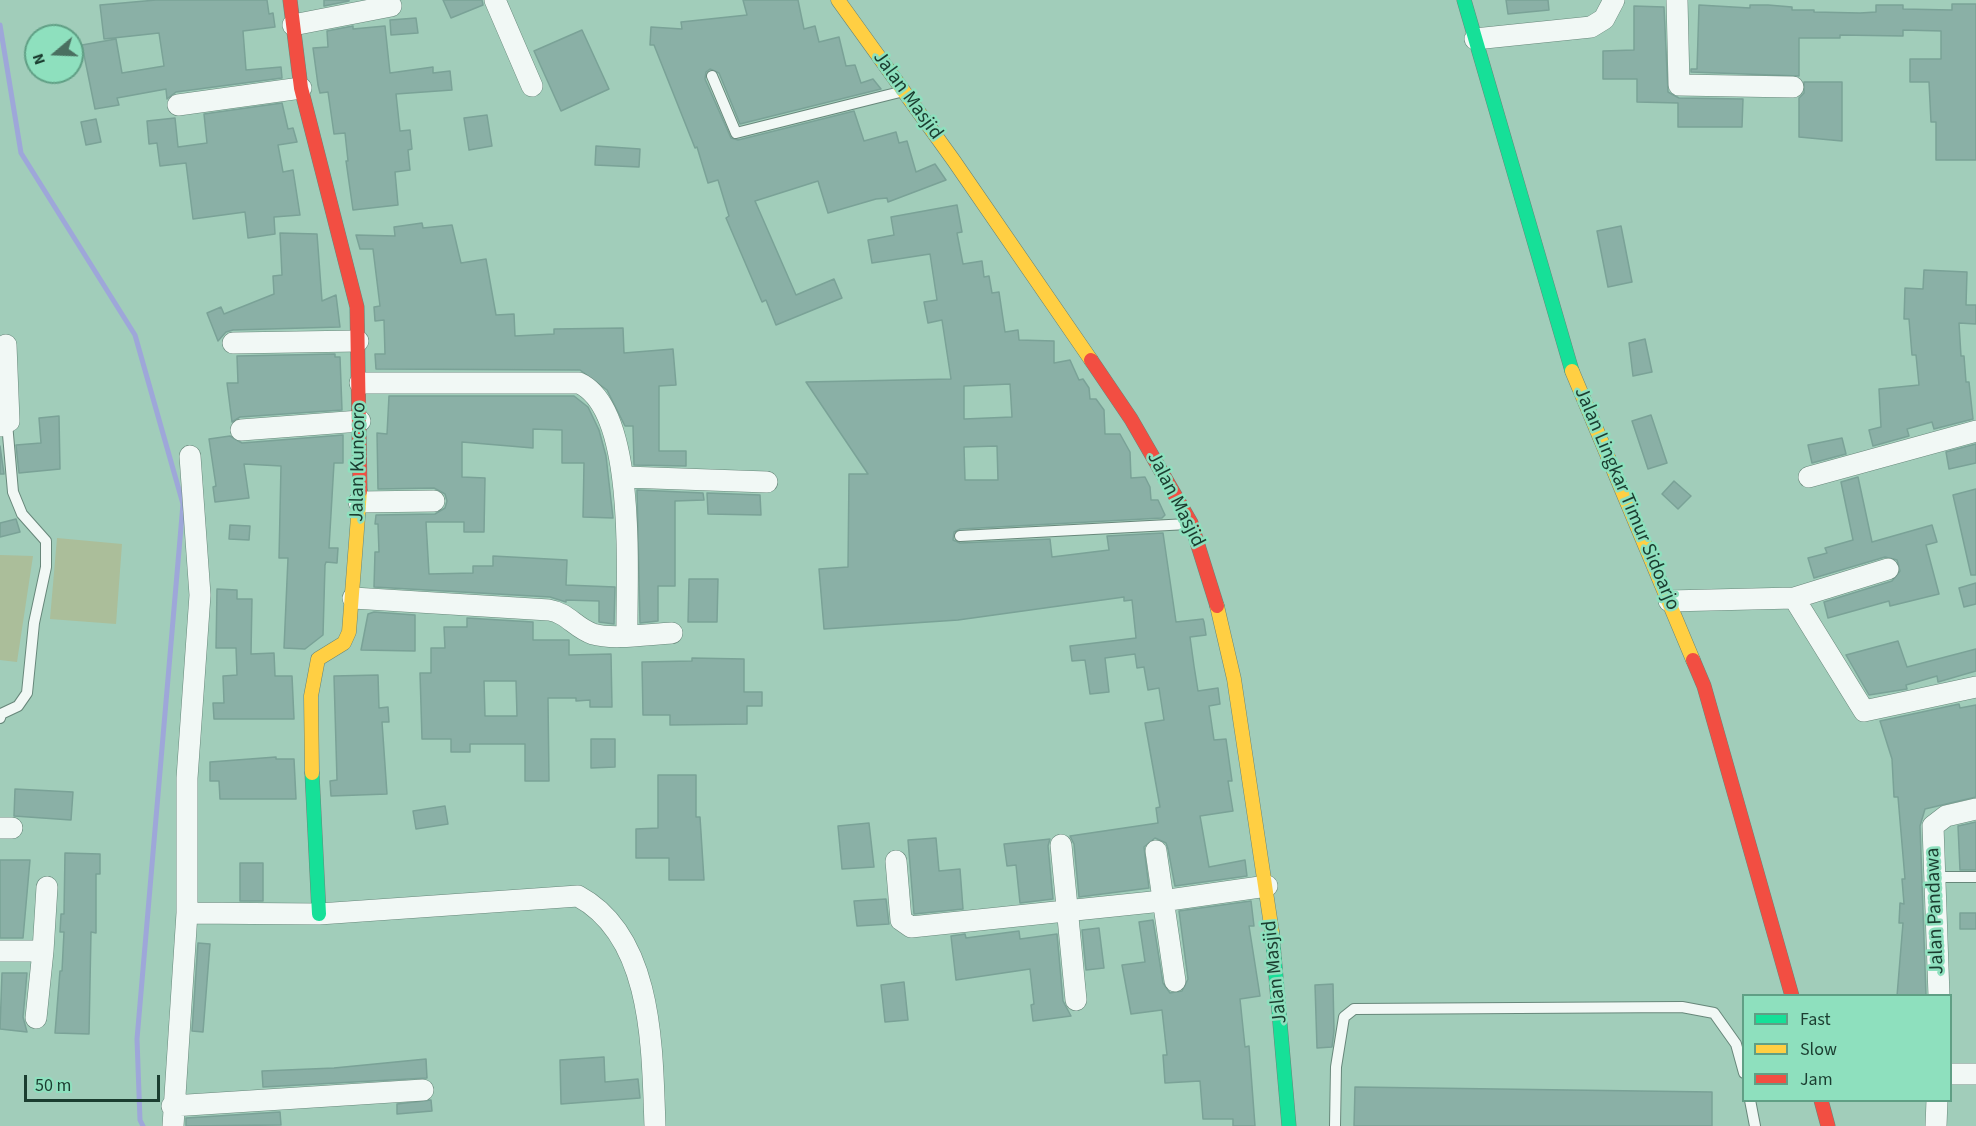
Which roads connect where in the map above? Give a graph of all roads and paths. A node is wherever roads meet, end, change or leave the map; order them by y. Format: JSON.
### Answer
{"nodes":[{"id":1,"x":290,"y":0,"type":"edge"},
{"id":2,"x":495,"y":0,"type":"edge"},
{"id":3,"x":838,"y":0,"type":"edge"},
{"id":4,"x":1464,"y":0,"type":"edge"},
{"id":5,"x":1614,"y":0,"type":"edge"},
{"id":6,"x":1677,"y":0,"type":"edge"},
{"id":7,"x":391,"y":6,"type":"dead end"},
{"id":8,"x":293,"y":25,"type":"junction"},
{"id":9,"x":1475,"y":39,"type":"junction"},
{"id":10,"x":712,"y":76,"type":"dead end"},
{"id":11,"x":532,"y":86,"type":"dead end"},
{"id":12,"x":1793,"y":87,"type":"dead end"},
{"id":13,"x":301,"y":88,"type":"junction"},
{"id":14,"x":903,"y":91,"type":"junction"},
{"id":15,"x":178,"y":105,"type":"dead end"},
{"id":16,"x":358,"y":341,"type":"junction"},
{"id":17,"x":233,"y":343,"type":"dead end"},
{"id":18,"x":6,"y":345,"type":"dead end"},
{"id":19,"x":360,"y":383,"type":"junction"},
{"id":20,"x":360,"y":421,"type":"junction"},
{"id":21,"x":3,"y":424,"type":"edge"},
{"id":22,"x":241,"y":430,"type":"dead end"},
{"id":23,"x":1976,"y":431,"type":"edge"},
{"id":24,"x":190,"y":456,"type":"dead end"},
{"id":25,"x":625,"y":477,"type":"junction"},
{"id":26,"x":1809,"y":477,"type":"dead end"},
{"id":27,"x":767,"y":482,"type":"dead end"},
{"id":28,"x":434,"y":501,"type":"dead end"},
{"id":29,"x":359,"y":502,"type":"junction"},
{"id":30,"x":1191,"y":523,"type":"junction"},
{"id":31,"x":960,"y":536,"type":"dead end"},
{"id":32,"x":1888,"y":569,"type":"dead end"},
{"id":33,"x":353,"y":598,"type":"junction"},
{"id":34,"x":1794,"y":598,"type":"junction"},
{"id":35,"x":1669,"y":601,"type":"junction"},
{"id":36,"x":672,"y":633,"type":"dead end"},
{"id":37,"x":627,"y":635,"type":"junction"},
{"id":38,"x":1976,"y":687,"type":"edge"},
{"id":39,"x":0,"y":718,"type":"edge"},
{"id":40,"x":1976,"y":809,"type":"edge"},
{"id":41,"x":1061,"y":845,"type":"dead end"},
{"id":42,"x":1156,"y":851,"type":"dead end"},
{"id":43,"x":896,"y":861,"type":"dead end"},
{"id":44,"x":1935,"y":877,"type":"junction"},
{"id":45,"x":1976,"y":877,"type":"edge"},
{"id":46,"x":1267,"y":886,"type":"junction"},
{"id":47,"x":47,"y":887,"type":"dead end"},
{"id":48,"x":1162,"y":901,"type":"junction"},
{"id":49,"x":1069,"y":911,"type":"junction"},
{"id":50,"x":187,"y":913,"type":"junction"},
{"id":51,"x":319,"y":914,"type":"junction"},
{"id":52,"x":0,"y":951,"type":"edge"},
{"id":53,"x":43,"y":951,"type":"junction"},
{"id":54,"x":1174,"y":981,"type":"dead end"},
{"id":55,"x":1791,"y":994,"type":"edge"},
{"id":56,"x":1939,"y":994,"type":"edge"},
{"id":57,"x":1076,"y":1000,"type":"dead end"},
{"id":58,"x":36,"y":1018,"type":"dead end"},
{"id":59,"x":1742,"y":1069,"type":"edge"},
{"id":60,"x":1952,"y":1074,"type":"edge"},
{"id":61,"x":1976,"y":1074,"type":"edge"},
{"id":62,"x":423,"y":1090,"type":"dead end"},
{"id":63,"x":1750,"y":1102,"type":"edge"},
{"id":64,"x":1821,"y":1102,"type":"edge"},
{"id":65,"x":1937,"y":1102,"type":"edge"},
{"id":66,"x":172,"y":1116,"type":"edge"},
{"id":67,"x":655,"y":1126,"type":"edge"},
{"id":68,"x":1289,"y":1126,"type":"edge"},
{"id":69,"x":1335,"y":1126,"type":"edge"},
{"id":70,"x":1755,"y":1126,"type":"edge"},
{"id":71,"x":1828,"y":1126,"type":"edge"},
{"id":72,"x":1936,"y":1126,"type":"edge"}],
"edges":[{"from":1,"to":8,"type":"street","name":"Jalan Kuncoro"},
{"from":2,"to":11,"type":"street"},
{"from":3,"to":14,"type":"street","name":"Jalan Masjid"},
{"from":4,"to":9,"type":"street","name":"Jalan Lingkar Timur Sidoarjo"},
{"from":5,"to":9,"type":"street"},
{"from":6,"to":12,"type":"street"},
{"from":7,"to":8,"type":"street"},
{"from":8,"to":13,"type":"street","name":"Jalan Kuncoro"},
{"from":9,"to":35,"type":"street","name":"Jalan Lingkar Timur Sidoarjo"},
{"from":10,"to":14,"type":"lane"},
{"from":13,"to":15,"type":"street"},
{"from":13,"to":16,"type":"street","name":"Jalan Kuncoro"},
{"from":14,"to":30,"type":"street","name":"Jalan Masjid"},
{"from":16,"to":17,"type":"street"},
{"from":16,"to":19,"type":"street","name":"Jalan Kuncoro"},
{"from":18,"to":21,"type":"street"},
{"from":19,"to":20,"type":"street","name":"Jalan Kuncoro"},
{"from":19,"to":25,"type":"street"},
{"from":20,"to":22,"type":"street"},
{"from":20,"to":29,"type":"street","name":"Jalan Kuncoro"},
{"from":21,"to":39,"type":"lane"},
{"from":23,"to":26,"type":"street"},
{"from":24,"to":50,"type":"street"},
{"from":25,"to":27,"type":"street"},
{"from":25,"to":37,"type":"street"},
{"from":28,"to":29,"type":"street"},
{"from":29,"to":33,"type":"street","name":"Jalan Kuncoro"},
{"from":30,"to":31,"type":"lane"},
{"from":30,"to":46,"type":"street","name":"Jalan Masjid"},
{"from":32,"to":34,"type":"street"},
{"from":33,"to":37,"type":"street"},
{"from":33,"to":51,"type":"street","name":"Jalan Kuncoro"},
{"from":34,"to":35,"type":"street"},
{"from":34,"to":38,"type":"street"},
{"from":35,"to":55,"type":"street","name":"Jalan Lingkar Timur Sidoarjo"},
{"from":36,"to":37,"type":"street"},
{"from":40,"to":44,"type":"street","name":"Jalan Pandawa"},
{"from":41,"to":49,"type":"street"},
{"from":42,"to":48,"type":"street"},
{"from":43,"to":49,"type":"street"},
{"from":44,"to":45,"type":"lane"},
{"from":44,"to":56,"type":"street","name":"Jalan Pandawa"},
{"from":46,"to":48,"type":"street"},
{"from":46,"to":68,"type":"street","name":"Jalan Masjid"},
{"from":47,"to":53,"type":"street"},
{"from":48,"to":49,"type":"street"},
{"from":48,"to":54,"type":"street"},
{"from":49,"to":57,"type":"street"},
{"from":50,"to":51,"type":"street"},
{"from":50,"to":66,"type":"street"},
{"from":51,"to":67,"type":"street"},
{"from":52,"to":53,"type":"street"},
{"from":53,"to":58,"type":"street"},
{"from":59,"to":69,"type":"lane"},
{"from":60,"to":61,"type":"street"},
{"from":62,"to":66,"type":"street"},
{"from":63,"to":70,"type":"lane"},
{"from":64,"to":71,"type":"street"},
{"from":65,"to":72,"type":"street"}]}
